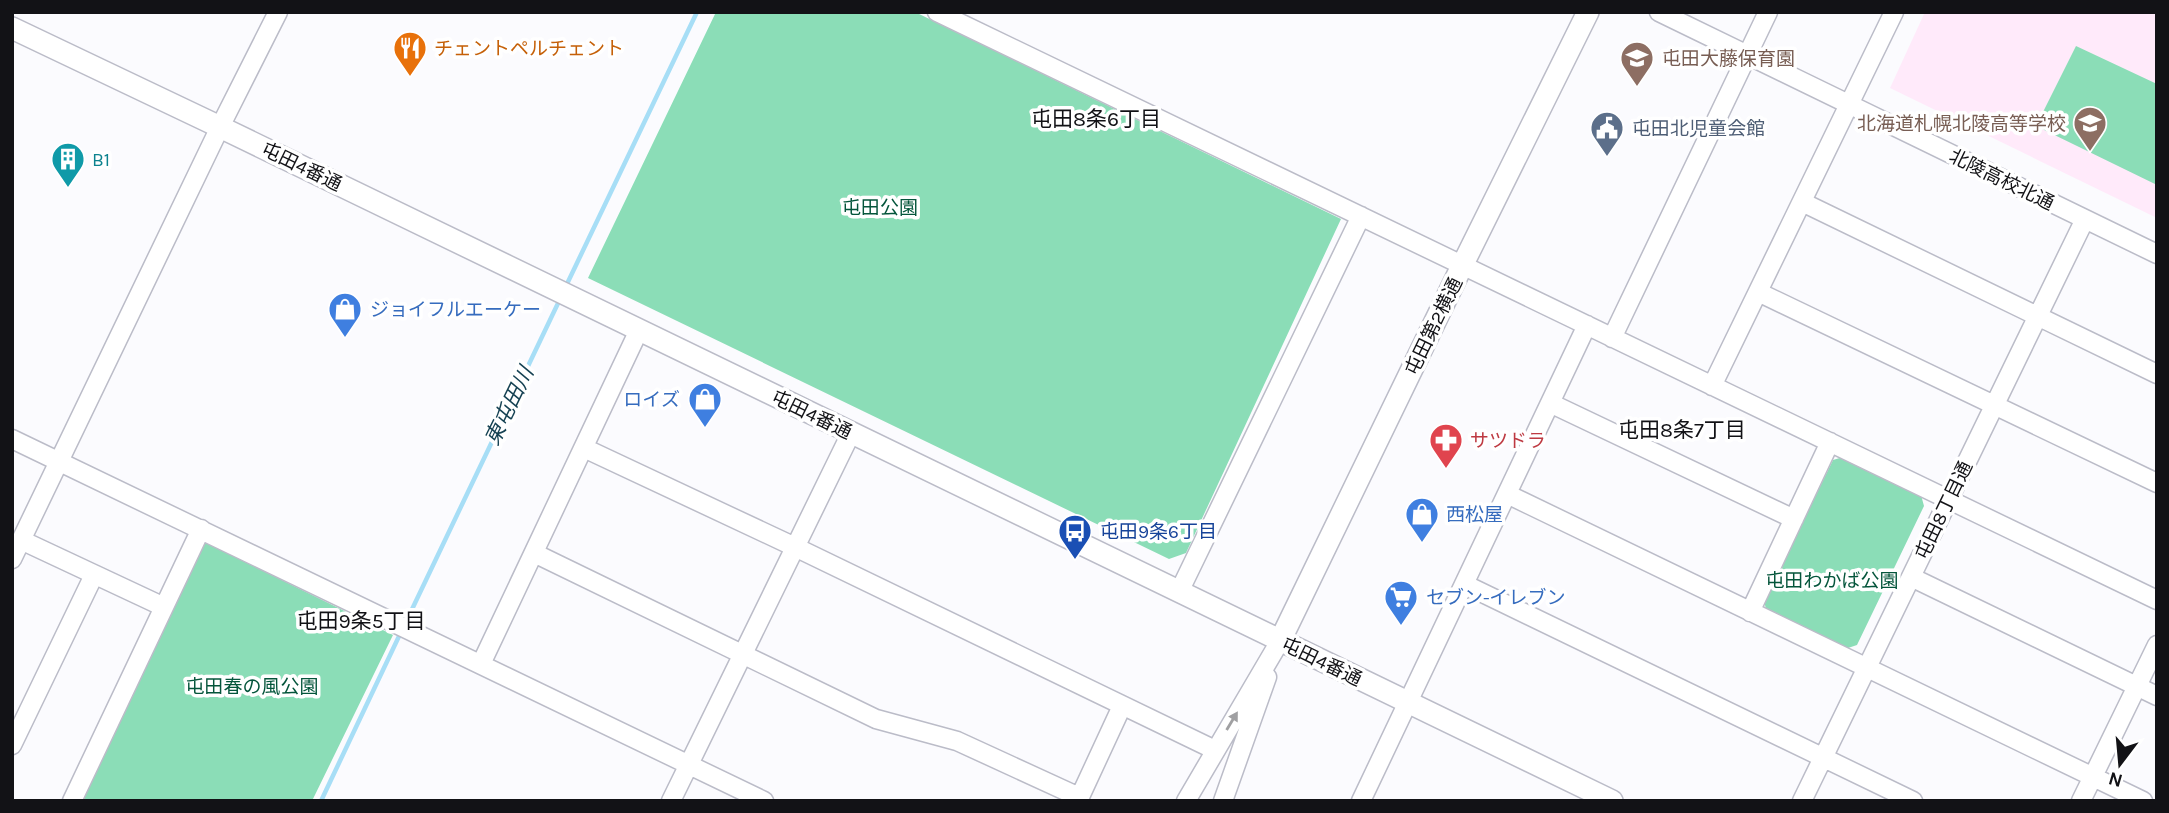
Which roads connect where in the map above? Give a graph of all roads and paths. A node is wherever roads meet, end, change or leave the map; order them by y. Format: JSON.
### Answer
{"nodes":[{"id":1,"x":278,"y":12,"type":"edge"},
{"id":2,"x":937,"y":12,"type":"edge"},
{"id":3,"x":1588,"y":12,"type":"edge"},
{"id":4,"x":1659,"y":12,"type":"edge"},
{"id":5,"x":1768,"y":12,"type":"edge"},
{"id":6,"x":1894,"y":12,"type":"edge"},
{"id":7,"x":12,"y":28,"type":"edge"},
{"id":8,"x":1748,"y":54,"type":"junction"},
{"id":9,"x":1850,"y":105,"type":"junction"},
{"id":10,"x":220,"y":127,"type":"junction"},
{"id":11,"x":1802,"y":202,"type":"junction"},
{"id":12,"x":1361,"y":216,"type":"junction"},
{"id":13,"x":2085,"y":219,"type":"junction"},
{"id":14,"x":2157,"y":254,"type":"edge"},
{"id":15,"x":1462,"y":266,"type":"junction"},
{"id":16,"x":1758,"y":292,"type":"junction"},
{"id":17,"x":2038,"y":316,"type":"junction"},
{"id":18,"x":1587,"y":326,"type":"junction"},
{"id":19,"x":639,"y":330,"type":"junction"},
{"id":20,"x":1612,"y":338,"type":"junction"},
{"id":21,"x":2157,"y":374,"type":"edge"},
{"id":22,"x":1712,"y":386,"type":"junction"},
{"id":23,"x":1550,"y":403,"type":"junction"},
{"id":24,"x":1994,"y":405,"type":"junction"},
{"id":25,"x":851,"y":433,"type":"junction"},
{"id":26,"x":12,"y":439,"type":"edge"},
{"id":27,"x":1830,"y":442,"type":"junction"},
{"id":28,"x":583,"y":448,"type":"junction"},
{"id":29,"x":59,"y":461,"type":"junction"},
{"id":30,"x":2157,"y":483,"type":"edge"},
{"id":31,"x":1507,"y":494,"type":"junction"},
{"id":32,"x":1948,"y":500,"type":"junction"},
{"id":33,"x":1794,"y":519,"type":"junction"},
{"id":34,"x":201,"y":530,"type":"junction"},
{"id":35,"x":22,"y":540,"type":"junction"},
{"id":36,"x":795,"y":547,"type":"junction"},
{"id":37,"x":534,"y":553,"type":"junction"},
{"id":38,"x":12,"y":559,"type":"edge"},
{"id":39,"x":94,"y":575,"type":"junction"},
{"id":40,"x":1911,"y":577,"type":"junction"},
{"id":41,"x":1464,"y":584,"type":"junction"},
{"id":42,"x":1179,"y":592,"type":"junction"},
{"id":43,"x":2157,"y":600,"type":"edge"},
{"id":44,"x":164,"y":607,"type":"junction"},
{"id":45,"x":1750,"y":612,"type":"junction"},
{"id":46,"x":1280,"y":641,"type":"junction"},
{"id":47,"x":2157,"y":645,"type":"edge"},
{"id":48,"x":743,"y":653,"type":"junction"},
{"id":49,"x":481,"y":664,"type":"junction"},
{"id":50,"x":1867,"y":668,"type":"junction"},
{"id":51,"x":2137,"y":686,"type":"junction"},
{"id":52,"x":2157,"y":696,"type":"edge"},
{"id":53,"x":1408,"y":703,"type":"junction"},
{"id":54,"x":1122,"y":706,"type":"junction"},
{"id":55,"x":12,"y":745,"type":"edge"},
{"id":56,"x":1214,"y":750,"type":"junction"},
{"id":57,"x":1823,"y":758,"type":"junction"},
{"id":58,"x":689,"y":764,"type":"junction"},
{"id":59,"x":2093,"y":777,"type":"junction"},
{"id":60,"x":1078,"y":799,"type":"edge"},
{"id":61,"x":72,"y":801,"type":"edge"},
{"id":62,"x":671,"y":801,"type":"edge"},
{"id":63,"x":764,"y":801,"type":"edge"},
{"id":64,"x":1186,"y":801,"type":"edge"},
{"id":65,"x":1223,"y":801,"type":"edge"},
{"id":66,"x":1362,"y":801,"type":"edge"},
{"id":67,"x":1612,"y":801,"type":"edge"},
{"id":68,"x":1802,"y":801,"type":"edge"},
{"id":69,"x":1913,"y":801,"type":"edge"},
{"id":70,"x":2081,"y":801,"type":"edge"},
{"id":71,"x":2143,"y":801,"type":"edge"}],
"edges":[{"from":1,"to":10,"type":"street"},
{"from":2,"to":12,"type":"street"},
{"from":3,"to":15,"type":"street","name":"屯田第2横通"},
{"from":4,"to":8,"type":"street","name":"北陵高校北通"},
{"from":5,"to":8,"type":"street"},
{"from":6,"to":9,"type":"street"},
{"from":7,"to":10,"type":"street","name":"屯田4番通"},
{"from":8,"to":9,"type":"street","name":"北陵高校北通"},
{"from":8,"to":20,"type":"street"},
{"from":9,"to":11,"type":"street"},
{"from":9,"to":13,"type":"street","name":"北陵高校北通"},
{"from":10,"to":19,"type":"street","name":"屯田4番通"},
{"from":10,"to":29,"type":"street"},
{"from":11,"to":16,"type":"street"},
{"from":11,"to":17,"type":"street"},
{"from":12,"to":15,"type":"street"},
{"from":12,"to":42,"type":"street"},
{"from":13,"to":14,"type":"street","name":"北陵高校北通"},
{"from":13,"to":17,"type":"street","name":"屯田8丁目通"},
{"from":15,"to":18,"type":"street"},
{"from":15,"to":46,"type":"street","name":"屯田第2横通"},
{"from":16,"to":22,"type":"street"},
{"from":16,"to":24,"type":"street"},
{"from":17,"to":21,"type":"street"},
{"from":17,"to":24,"type":"street","name":"屯田8丁目通"},
{"from":18,"to":20,"type":"street"},
{"from":18,"to":23,"type":"street"},
{"from":19,"to":25,"type":"street","name":"屯田4番通"},
{"from":19,"to":28,"type":"street"},
{"from":20,"to":22,"type":"street"},
{"from":22,"to":27,"type":"street"},
{"from":23,"to":31,"type":"street"},
{"from":23,"to":33,"type":"street"},
{"from":24,"to":30,"type":"street"},
{"from":24,"to":32,"type":"street","name":"屯田8丁目通"},
{"from":25,"to":36,"type":"street"},
{"from":25,"to":42,"type":"street","name":"屯田4番通"},
{"from":26,"to":29,"type":"street"},
{"from":27,"to":32,"type":"street"},
{"from":27,"to":33,"type":"street"},
{"from":28,"to":36,"type":"street"},
{"from":28,"to":37,"type":"street"},
{"from":29,"to":34,"type":"street"},
{"from":29,"to":35,"type":"street"},
{"from":31,"to":41,"type":"street"},
{"from":31,"to":45,"type":"street"},
{"from":32,"to":40,"type":"street","name":"屯田8丁目通"},
{"from":32,"to":43,"type":"street"},
{"from":33,"to":45,"type":"street"},
{"from":34,"to":44,"type":"street"},
{"from":34,"to":49,"type":"street"},
{"from":35,"to":38,"type":"street"},
{"from":35,"to":39,"type":"street"},
{"from":36,"to":48,"type":"street"},
{"from":36,"to":54,"type":"street"},
{"from":37,"to":48,"type":"street"},
{"from":37,"to":49,"type":"street"},
{"from":39,"to":44,"type":"street"},
{"from":39,"to":55,"type":"street"},
{"from":40,"to":50,"type":"street","name":"屯田8丁目通"},
{"from":40,"to":51,"type":"street"},
{"from":41,"to":53,"type":"street"},
{"from":41,"to":57,"type":"street"},
{"from":42,"to":46,"type":"street","name":"屯田4番通"},
{"from":44,"to":61,"type":"street"},
{"from":45,"to":50,"type":"street"},
{"from":46,"to":53,"type":"street","name":"屯田4番通"},
{"from":56,"to":46,"type":"street","one_way":true},
{"from":46,"to":65,"type":"street"},
{"from":47,"to":51,"type":"street"},
{"from":48,"to":58,"type":"street"},
{"from":48,"to":60,"type":"street"},
{"from":49,"to":58,"type":"street"},
{"from":50,"to":57,"type":"street","name":"屯田8丁目通"},
{"from":50,"to":59,"type":"street"},
{"from":51,"to":52,"type":"street"},
{"from":51,"to":59,"type":"street"},
{"from":53,"to":66,"type":"street"},
{"from":53,"to":67,"type":"street","name":"屯田4番通"},
{"from":54,"to":56,"type":"street"},
{"from":54,"to":60,"type":"street"},
{"from":56,"to":64,"type":"street"},
{"from":57,"to":68,"type":"street","name":"屯田8丁目通"},
{"from":57,"to":69,"type":"street"},
{"from":58,"to":62,"type":"street"},
{"from":58,"to":63,"type":"street"},
{"from":59,"to":70,"type":"street"},
{"from":59,"to":71,"type":"street"}]}
